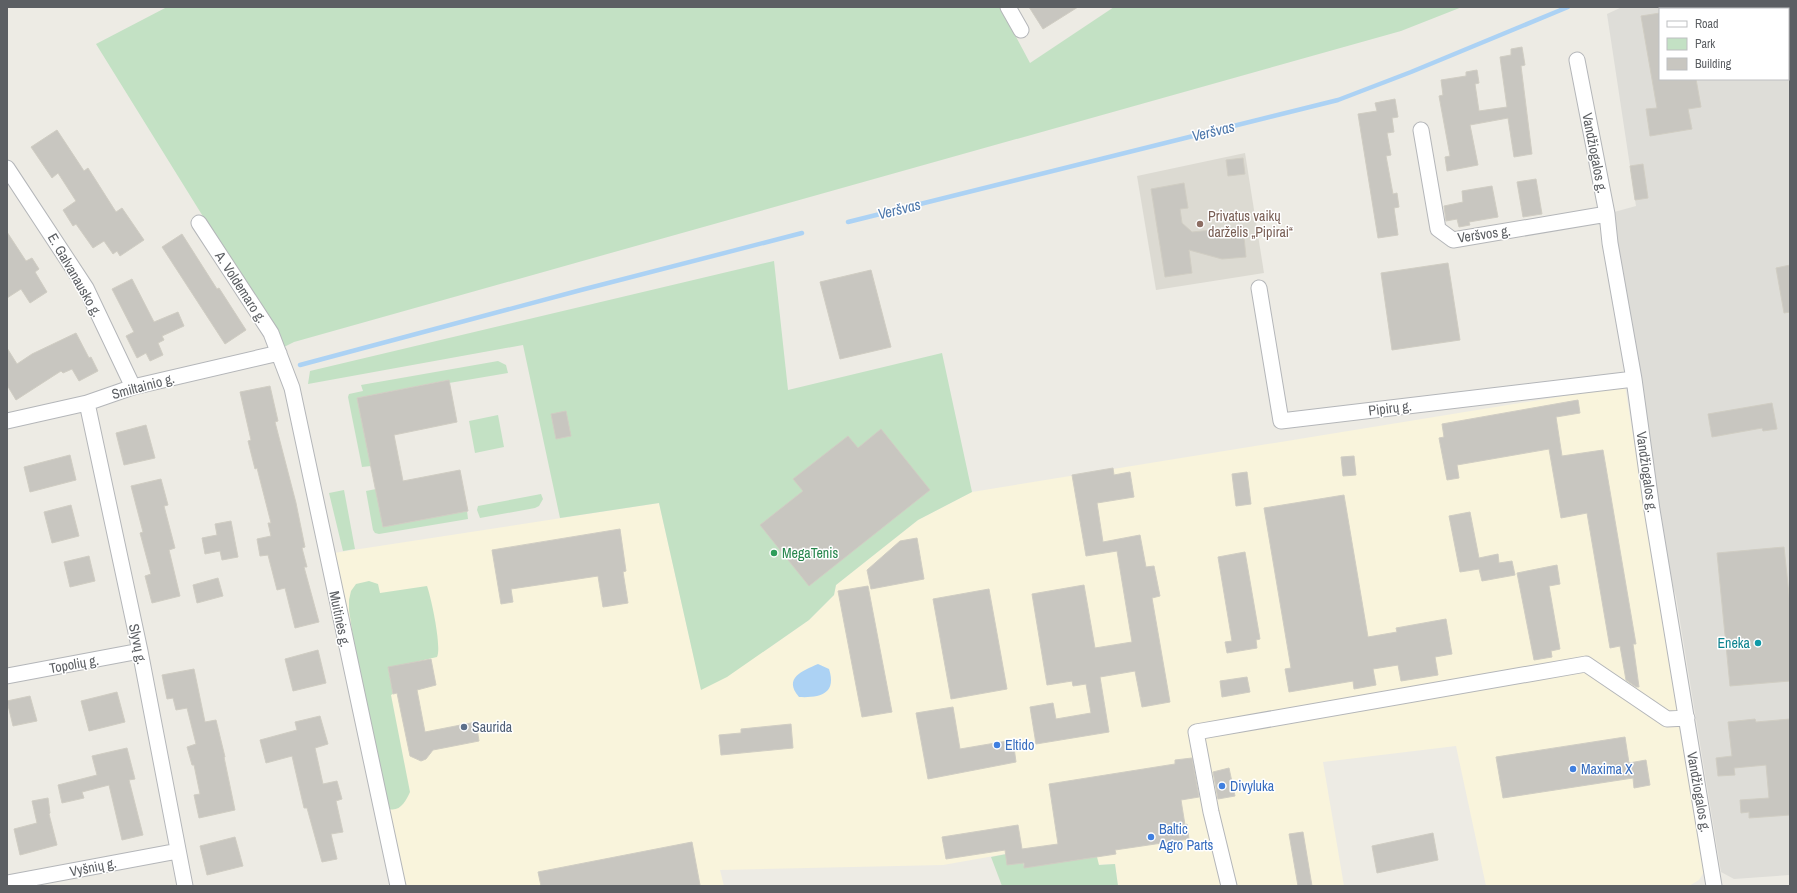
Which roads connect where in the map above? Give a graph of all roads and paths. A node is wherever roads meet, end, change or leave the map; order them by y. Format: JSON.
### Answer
{"nodes":[{"id":1,"x":1008,"y":7,"type":"edge"},
{"id":2,"x":1021,"y":30,"type":"dead end"},
{"id":3,"x":1577,"y":60,"type":"dead end"},
{"id":4,"x":1420,"y":130,"type":"dead end"},
{"id":5,"x":7,"y":168,"type":"edge"},
{"id":6,"x":1607,"y":214,"type":"junction"},
{"id":7,"x":199,"y":223,"type":"dead end"},
{"id":8,"x":1259,"y":288,"type":"dead end"},
{"id":9,"x":279,"y":353,"type":"junction"},
{"id":10,"x":1634,"y":379,"type":"junction"},
{"id":11,"x":133,"y":387,"type":"junction"},
{"id":12,"x":87,"y":403,"type":"junction"},
{"id":13,"x":7,"y":421,"type":"edge"},
{"id":14,"x":140,"y":651,"type":"junction"},
{"id":15,"x":7,"y":676,"type":"edge"},
{"id":16,"x":1687,"y":718,"type":"junction"},
{"id":17,"x":178,"y":851,"type":"junction"},
{"id":18,"x":7,"y":883,"type":"edge"},
{"id":19,"x":185,"y":886,"type":"edge"},
{"id":20,"x":398,"y":886,"type":"edge"},
{"id":21,"x":1229,"y":886,"type":"edge"},
{"id":22,"x":1714,"y":886,"type":"edge"}],
"edges":[{"from":1,"to":2,"type":"street"},
{"from":3,"to":6,"type":"street","name":"Vandžiogalos g."},
{"from":4,"to":6,"type":"street","name":"Veršvos g."},
{"from":5,"to":11,"type":"street","name":"E. Galvanausko g."},
{"from":6,"to":10,"type":"street","name":"Vandžiogalos g."},
{"from":7,"to":9,"type":"street","name":"A. Voldemaro g."},
{"from":8,"to":10,"type":"street","name":"Pipirų g."},
{"from":9,"to":11,"type":"street","name":"Smiltainio g."},
{"from":9,"to":20,"type":"street","name":"Muitinės g."},
{"from":10,"to":16,"type":"street","name":"Vandžiogalos g."},
{"from":11,"to":12,"type":"street","name":"Smiltainio g."},
{"from":12,"to":13,"type":"street","name":"Smiltainio g."},
{"from":12,"to":14,"type":"street","name":"Slyvų g."},
{"from":14,"to":15,"type":"street","name":"Topolių g."},
{"from":14,"to":17,"type":"street","name":"Slyvų g."},
{"from":16,"to":21,"type":"street"},
{"from":16,"to":22,"type":"street","name":"Vandžiogalos g."},
{"from":17,"to":18,"type":"street","name":"Vyšnių g."},
{"from":17,"to":19,"type":"street","name":"Slyvų g."}]}
